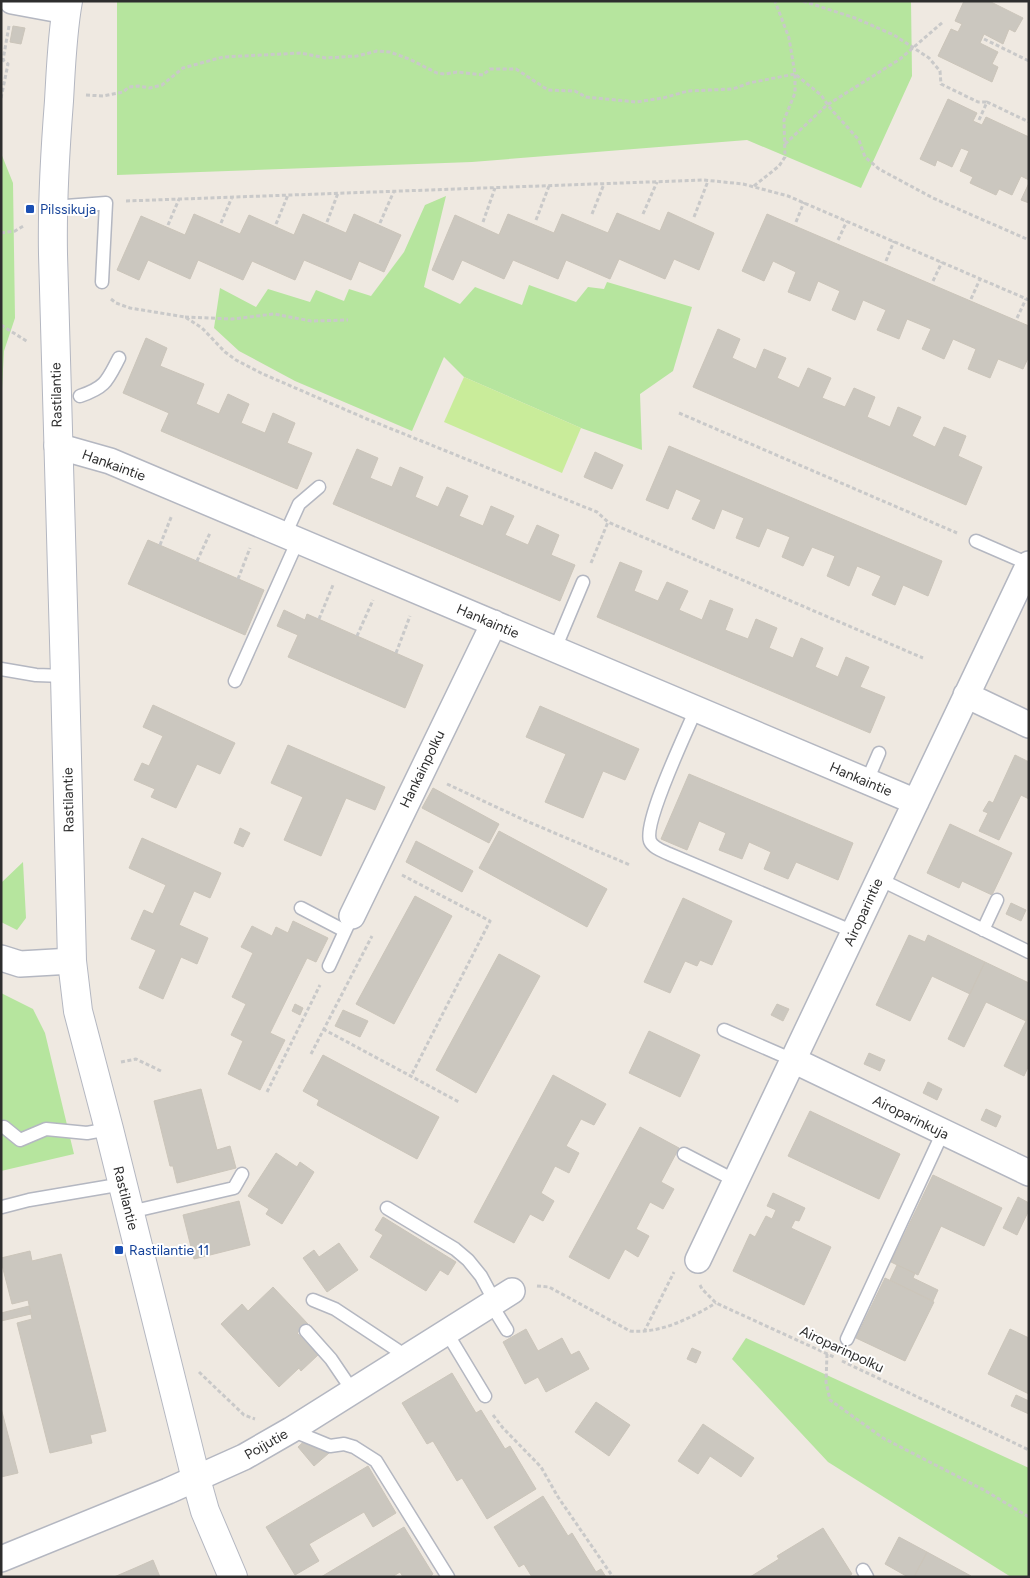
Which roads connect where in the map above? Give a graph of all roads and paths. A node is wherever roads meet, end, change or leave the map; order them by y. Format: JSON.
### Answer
{"nodes":[{"id":1,"x":13,"y":1,"type":"edge"},
{"id":2,"x":775,"y":1,"type":"edge"},
{"id":3,"x":803,"y":1,"type":"edge"},
{"id":4,"x":67,"y":6,"type":"edge"},
{"id":5,"x":943,"y":22,"type":"dead end"},
{"id":6,"x":984,"y":39,"type":"dead end"},
{"id":7,"x":913,"y":48,"type":"junction"},
{"id":8,"x":2,"y":60,"type":"edge"},
{"id":9,"x":1029,"y":61,"type":"edge"},
{"id":10,"x":795,"y":74,"type":"junction"},
{"id":11,"x":80,"y":94,"type":"dead end"},
{"id":12,"x":1,"y":98,"type":"edge"},
{"id":13,"x":987,"y":102,"type":"junction"},
{"id":14,"x":828,"y":104,"type":"junction"},
{"id":15,"x":979,"y":120,"type":"dead end"},
{"id":16,"x":1029,"y":122,"type":"edge"},
{"id":17,"x":785,"y":145,"type":"junction"},
{"id":18,"x":708,"y":180,"type":"junction"},
{"id":19,"x":657,"y":182,"type":"junction"},
{"id":20,"x":604,"y":184,"type":"junction"},
{"id":21,"x":550,"y":186,"type":"junction"},
{"id":22,"x":754,"y":186,"type":"junction"},
{"id":23,"x":495,"y":188,"type":"junction"},
{"id":24,"x":394,"y":191,"type":"junction"},
{"id":25,"x":338,"y":193,"type":"junction"},
{"id":26,"x":288,"y":195,"type":"junction"},
{"id":27,"x":232,"y":197,"type":"junction"},
{"id":28,"x":179,"y":199,"type":"junction"},
{"id":29,"x":804,"y":202,"type":"junction"},
{"id":30,"x":106,"y":203,"type":"junction"},
{"id":31,"x":52,"y":207,"type":"junction"},
{"id":32,"x":592,"y":214,"type":"dead end"},
{"id":33,"x":643,"y":214,"type":"dead end"},
{"id":34,"x":694,"y":217,"type":"dead end"},
{"id":35,"x":536,"y":220,"type":"dead end"},
{"id":36,"x":847,"y":221,"type":"junction"},
{"id":37,"x":327,"y":222,"type":"dead end"},
{"id":38,"x":483,"y":222,"type":"dead end"},
{"id":39,"x":796,"y":222,"type":"dead end"},
{"id":40,"x":30,"y":223,"type":"dead end"},
{"id":41,"x":221,"y":223,"type":"dead end"},
{"id":42,"x":276,"y":224,"type":"dead end"},
{"id":43,"x":380,"y":224,"type":"dead end"},
{"id":44,"x":168,"y":225,"type":"dead end"},
{"id":45,"x":1,"y":232,"type":"edge"},
{"id":46,"x":838,"y":240,"type":"dead end"},
{"id":47,"x":1029,"y":240,"type":"edge"},
{"id":48,"x":894,"y":241,"type":"junction"},
{"id":49,"x":886,"y":261,"type":"dead end"},
{"id":50,"x":942,"y":262,"type":"junction"},
{"id":51,"x":980,"y":278,"type":"junction"},
{"id":52,"x":933,"y":281,"type":"dead end"},
{"id":53,"x":102,"y":282,"type":"joint"},
{"id":54,"x":971,"y":299,"type":"dead end"},
{"id":55,"x":1027,"y":299,"type":"edge"},
{"id":56,"x":185,"y":317,"type":"junction"},
{"id":57,"x":1017,"y":318,"type":"dead end"},
{"id":58,"x":348,"y":320,"type":"dead end"},
{"id":59,"x":1,"y":325,"type":"edge"},
{"id":60,"x":33,"y":344,"type":"dead end"},
{"id":61,"x":119,"y":358,"type":"dead end"},
{"id":62,"x":80,"y":396,"type":"dead end"},
{"id":63,"x":679,"y":414,"type":"dead end"},
{"id":64,"x":58,"y":446,"type":"junction"},
{"id":65,"x":318,"y":487,"type":"dead end"},
{"id":66,"x":175,"y":509,"type":"dead end"},
{"id":67,"x":608,"y":522,"type":"junction"},
{"id":68,"x":213,"y":525,"type":"dead end"},
{"id":69,"x":291,"y":537,"type":"junction"},
{"id":70,"x":976,"y":541,"type":"joint"},
{"id":71,"x":252,"y":543,"type":"dead end"},
{"id":72,"x":160,"y":545,"type":"dead end"},
{"id":73,"x":197,"y":561,"type":"dead end"},
{"id":74,"x":1029,"y":564,"type":"edge"},
{"id":75,"x":336,"y":578,"type":"dead end"},
{"id":76,"x":238,"y":579,"type":"dead end"},
{"id":77,"x":583,"y":582,"type":"joint"},
{"id":78,"x":375,"y":594,"type":"dead end"},
{"id":79,"x":413,"y":609,"type":"dead end"},
{"id":80,"x":319,"y":619,"type":"dead end"},
{"id":81,"x":494,"y":623,"type":"junction"},
{"id":82,"x":357,"y":636,"type":"dead end"},
{"id":83,"x":555,"y":649,"type":"junction"},
{"id":84,"x":396,"y":653,"type":"dead end"},
{"id":85,"x":923,"y":658,"type":"dead end"},
{"id":86,"x":1,"y":669,"type":"edge"},
{"id":87,"x":65,"y":676,"type":"junction"},
{"id":88,"x":235,"y":681,"type":"dead end"},
{"id":89,"x":966,"y":695,"type":"junction"},
{"id":90,"x":696,"y":709,"type":"junction"},
{"id":91,"x":1029,"y":726,"type":"edge"},
{"id":92,"x":879,"y":753,"type":"dead end"},
{"id":93,"x":421,"y":772,"type":"junction"},
{"id":94,"x":867,"y":781,"type":"junction"},
{"id":95,"x":916,"y":802,"type":"junction"},
{"id":96,"x":377,"y":862,"type":"junction"},
{"id":97,"x":630,"y":865,"type":"dead end"},
{"id":98,"x":404,"y":876,"type":"junction"},
{"id":99,"x":879,"y":879,"type":"junction"},
{"id":100,"x":399,"y":884,"type":"dead end"},
{"id":101,"x":998,"y":900,"type":"dead end"},
{"id":102,"x":301,"y":908,"type":"dead end"},
{"id":103,"x":348,"y":923,"type":"junction"},
{"id":104,"x":984,"y":930,"type":"junction"},
{"id":105,"x":854,"y":932,"type":"junction"},
{"id":106,"x":372,"y":935,"type":"dead end"},
{"id":107,"x":1029,"y":952,"type":"edge"},
{"id":108,"x":1,"y":958,"type":"edge"},
{"id":109,"x":72,"y":961,"type":"junction"},
{"id":110,"x":329,"y":966,"type":"joint"},
{"id":111,"x":323,"y":1030,"type":"junction"},
{"id":112,"x":724,"y":1030,"type":"dead end"},
{"id":113,"x":311,"y":1054,"type":"dead end"},
{"id":114,"x":793,"y":1060,"type":"junction"},
{"id":115,"x":93,"y":1068,"type":"junction"},
{"id":116,"x":163,"y":1072,"type":"dead end"},
{"id":117,"x":410,"y":1076,"type":"junction"},
{"id":118,"x":267,"y":1092,"type":"dead end"},
{"id":119,"x":459,"y":1102,"type":"dead end"},
{"id":120,"x":4,"y":1127,"type":"dead end"},
{"id":121,"x":109,"y":1128,"type":"junction"},
{"id":122,"x":943,"y":1132,"type":"junction"},
{"id":123,"x":684,"y":1154,"type":"dead end"},
{"id":124,"x":1029,"y":1173,"type":"edge"},
{"id":125,"x":242,"y":1174,"type":"dead end"},
{"id":126,"x":736,"y":1181,"type":"junction"},
{"id":127,"x":123,"y":1184,"type":"junction"},
{"id":128,"x":2,"y":1207,"type":"edge"},
{"id":129,"x":387,"y":1208,"type":"dead end"},
{"id":130,"x":130,"y":1212,"type":"junction"},
{"id":131,"x":698,"y":1260,"type":"joint"},
{"id":132,"x":500,"y":1299,"type":"junction"},
{"id":133,"x":313,"y":1300,"type":"dead end"},
{"id":134,"x":507,"y":1330,"type":"dead end"},
{"id":135,"x":306,"y":1331,"type":"dead end"},
{"id":136,"x":644,"y":1332,"type":"junction"},
{"id":137,"x":447,"y":1333,"type":"junction"},
{"id":138,"x":847,"y":1339,"type":"dead end"},
{"id":139,"x":827,"y":1354,"type":"junction"},
{"id":140,"x":403,"y":1360,"type":"junction"},
{"id":141,"x":197,"y":1370,"type":"dead end"},
{"id":142,"x":352,"y":1390,"type":"junction"},
{"id":143,"x":485,"y":1396,"type":"joint"},
{"id":144,"x":291,"y":1430,"type":"junction"},
{"id":145,"x":1029,"y":1450,"type":"edge"},
{"id":146,"x":196,"y":1479,"type":"junction"},
{"id":147,"x":1029,"y":1517,"type":"edge"},
{"id":148,"x":1,"y":1559,"type":"edge"},
{"id":149,"x":233,"y":1577,"type":"edge"},
{"id":150,"x":448,"y":1577,"type":"edge"},
{"id":151,"x":613,"y":1577,"type":"edge"}],
"edges":[{"from":1,"to":4,"type":"street"},
{"from":1,"to":8,"type":"path"},
{"from":2,"to":10,"type":"path"},
{"from":3,"to":7,"type":"path"},
{"from":4,"to":31,"type":"street","name":"Rastilantie"},
{"from":5,"to":7,"type":"path"},
{"from":6,"to":9,"type":"path"},
{"from":7,"to":13,"type":"path"},
{"from":7,"to":14,"type":"path"},
{"from":8,"to":12,"type":"path"},
{"from":10,"to":11,"type":"path"},
{"from":10,"to":14,"type":"path"},
{"from":10,"to":17,"type":"path"},
{"from":13,"to":15,"type":"path"},
{"from":13,"to":16,"type":"path"},
{"from":14,"to":17,"type":"path"},
{"from":14,"to":47,"type":"path"},
{"from":17,"to":22,"type":"path"},
{"from":18,"to":19,"type":"path"},
{"from":18,"to":22,"type":"path"},
{"from":18,"to":34,"type":"path"},
{"from":19,"to":20,"type":"path"},
{"from":19,"to":33,"type":"path"},
{"from":20,"to":21,"type":"path"},
{"from":20,"to":32,"type":"path"},
{"from":21,"to":23,"type":"path"},
{"from":21,"to":35,"type":"path"},
{"from":22,"to":29,"type":"path"},
{"from":23,"to":24,"type":"path"},
{"from":23,"to":38,"type":"path"},
{"from":24,"to":25,"type":"path"},
{"from":24,"to":43,"type":"path"},
{"from":25,"to":26,"type":"path"},
{"from":25,"to":37,"type":"path"},
{"from":26,"to":27,"type":"path"},
{"from":26,"to":42,"type":"path"},
{"from":27,"to":28,"type":"path"},
{"from":27,"to":41,"type":"path"},
{"from":28,"to":30,"type":"path"},
{"from":28,"to":44,"type":"path"},
{"from":29,"to":36,"type":"path"},
{"from":29,"to":39,"type":"path"},
{"from":30,"to":31,"type":"lane"},
{"from":30,"to":53,"type":"lane"},
{"from":31,"to":64,"type":"street","name":"Rastilantie"},
{"from":36,"to":46,"type":"path"},
{"from":36,"to":48,"type":"path"},
{"from":40,"to":45,"type":"path"},
{"from":48,"to":49,"type":"path"},
{"from":48,"to":50,"type":"path"},
{"from":50,"to":51,"type":"path"},
{"from":50,"to":52,"type":"path"},
{"from":51,"to":54,"type":"path"},
{"from":51,"to":55,"type":"path"},
{"from":53,"to":56,"type":"path"},
{"from":55,"to":57,"type":"path"},
{"from":56,"to":58,"type":"path"},
{"from":56,"to":67,"type":"path"},
{"from":59,"to":60,"type":"path"},
{"from":61,"to":62,"type":"lane"},
{"from":63,"to":70,"type":"path"},
{"from":64,"to":69,"type":"street","name":"Hankaintie"},
{"from":64,"to":87,"type":"street","name":"Rastilantie"},
{"from":65,"to":69,"type":"lane"},
{"from":66,"to":72,"type":"path"},
{"from":67,"to":77,"type":"path"},
{"from":67,"to":85,"type":"path"},
{"from":68,"to":73,"type":"path"},
{"from":69,"to":81,"type":"street","name":"Hankaintie"},
{"from":69,"to":88,"type":"lane"},
{"from":70,"to":74,"type":"lane"},
{"from":71,"to":76,"type":"path"},
{"from":74,"to":89,"type":"street","name":"Airoparintie"},
{"from":75,"to":80,"type":"path"},
{"from":77,"to":83,"type":"lane"},
{"from":78,"to":82,"type":"path"},
{"from":79,"to":84,"type":"path"},
{"from":81,"to":83,"type":"street","name":"Hankaintie"},
{"from":81,"to":93,"type":"street","name":"Hankainpolku"},
{"from":83,"to":90,"type":"street","name":"Hankaintie"},
{"from":86,"to":87,"type":"lane"},
{"from":87,"to":109,"type":"street","name":"Rastilantie"},
{"from":89,"to":91,"type":"street"},
{"from":89,"to":95,"type":"street","name":"Airoparintie"},
{"from":90,"to":94,"type":"street","name":"Hankaintie"},
{"from":90,"to":105,"type":"lane"},
{"from":92,"to":94,"type":"lane"},
{"from":93,"to":96,"type":"street","name":"Hankainpolku"},
{"from":93,"to":97,"type":"path"},
{"from":94,"to":95,"type":"street","name":"Hankaintie"},
{"from":95,"to":99,"type":"street","name":"Airoparintie"},
{"from":96,"to":98,"type":"path"},
{"from":96,"to":103,"type":"street","name":"Hankainpolku"},
{"from":98,"to":100,"type":"path"},
{"from":98,"to":117,"type":"path"},
{"from":99,"to":104,"type":"lane"},
{"from":99,"to":105,"type":"street","name":"Airoparintie"},
{"from":101,"to":104,"type":"lane"},
{"from":102,"to":103,"type":"lane"},
{"from":103,"to":110,"type":"lane"},
{"from":104,"to":107,"type":"lane"},
{"from":105,"to":114,"type":"street","name":"Airoparintie"},
{"from":106,"to":111,"type":"path"},
{"from":108,"to":109,"type":"street"},
{"from":109,"to":115,"type":"street","name":"Rastilantie"},
{"from":110,"to":118,"type":"path"},
{"from":111,"to":113,"type":"path"},
{"from":111,"to":117,"type":"path"},
{"from":112,"to":114,"type":"lane"},
{"from":114,"to":122,"type":"street","name":"Airoparinkuja"},
{"from":114,"to":126,"type":"street","name":"Airoparintie"},
{"from":115,"to":116,"type":"path"},
{"from":115,"to":121,"type":"street","name":"Rastilantie"},
{"from":117,"to":119,"type":"path"},
{"from":120,"to":121,"type":"lane"},
{"from":121,"to":127,"type":"street","name":"Rastilantie"},
{"from":122,"to":124,"type":"street","name":"Airoparinkuja"},
{"from":122,"to":138,"type":"lane"},
{"from":123,"to":126,"type":"lane"},
{"from":125,"to":130,"type":"lane"},
{"from":126,"to":131,"type":"street","name":"Airoparintie"},
{"from":127,"to":128,"type":"lane"},
{"from":127,"to":130,"type":"street","name":"Rastilantie"},
{"from":129,"to":132,"type":"lane"},
{"from":130,"to":146,"type":"street","name":"Rastilantie"},
{"from":131,"to":136,"type":"path"},
{"from":132,"to":134,"type":"lane"},
{"from":132,"to":136,"type":"path"},
{"from":132,"to":137,"type":"street","name":"Poijutie"},
{"from":133,"to":140,"type":"lane"},
{"from":135,"to":142,"type":"lane"},
{"from":136,"to":139,"type":"path","name":"Airoparinpolku"},
{"from":137,"to":140,"type":"street","name":"Poijutie"},
{"from":137,"to":143,"type":"lane"},
{"from":139,"to":145,"type":"path","name":"Airoparinpolku"},
{"from":139,"to":147,"type":"path"},
{"from":140,"to":142,"type":"street","name":"Poijutie"},
{"from":141,"to":144,"type":"path"},
{"from":142,"to":144,"type":"street","name":"Poijutie"},
{"from":143,"to":151,"type":"path"},
{"from":144,"to":146,"type":"street","name":"Poijutie"},
{"from":144,"to":150,"type":"lane"},
{"from":146,"to":148,"type":"street","name":"Poijutie"},
{"from":146,"to":149,"type":"street","name":"Rastilantie"}]}
